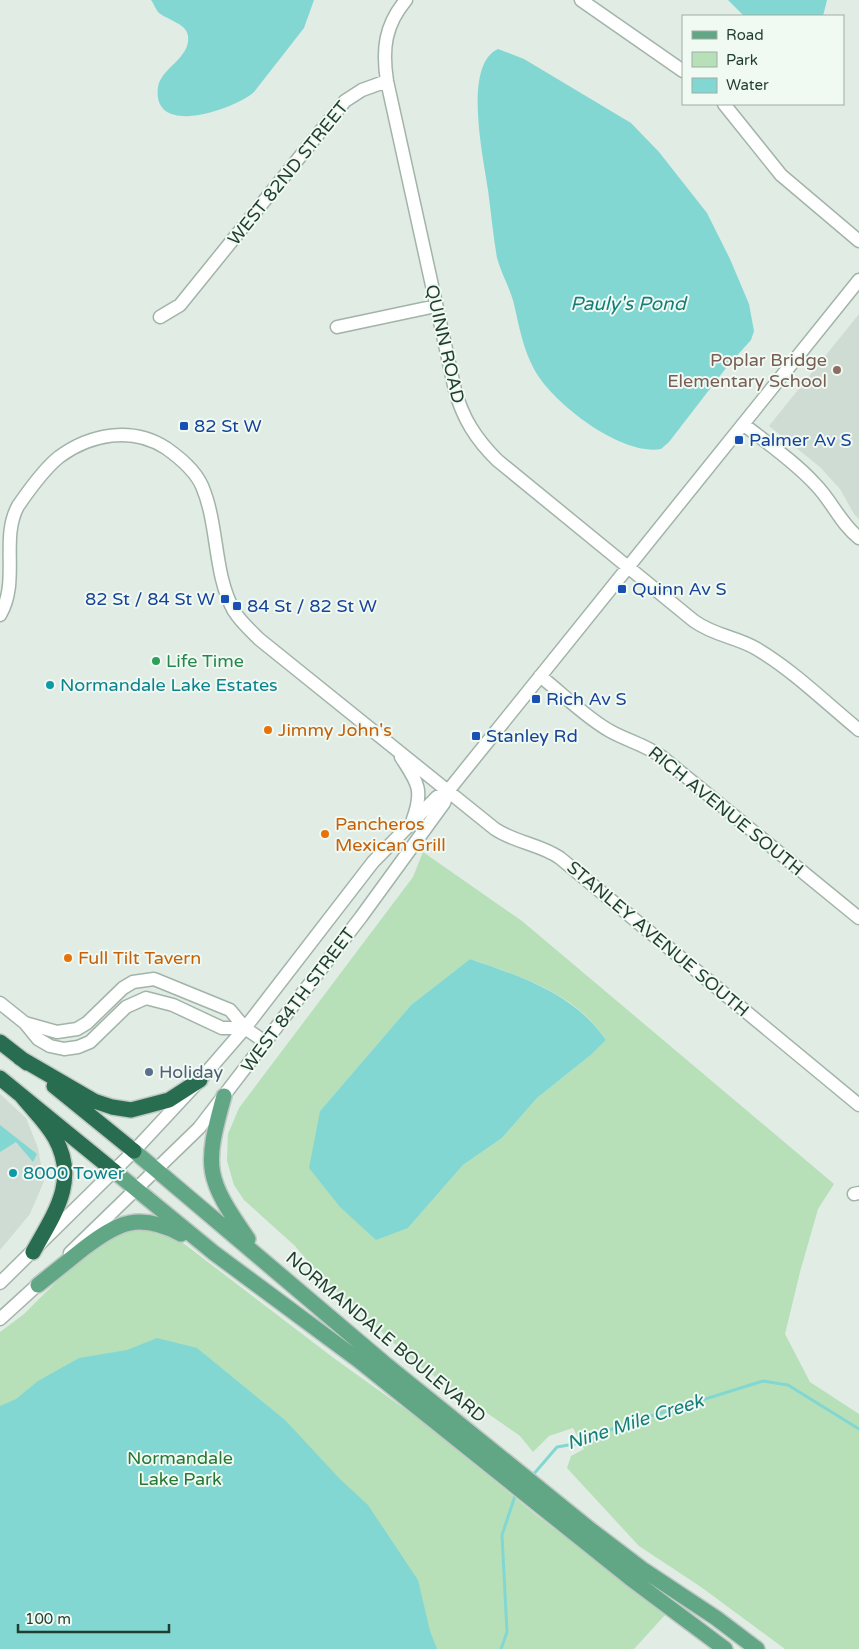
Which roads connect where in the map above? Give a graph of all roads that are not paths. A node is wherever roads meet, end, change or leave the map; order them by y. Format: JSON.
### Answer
{"nodes":[{"id":1,"x":406,"y":0,"type":"edge"},
{"id":2,"x":581,"y":0,"type":"edge"},
{"id":3,"x":682,"y":70,"type":"edge"},
{"id":4,"x":387,"y":80,"type":"junction"},
{"id":5,"x":725,"y":105,"type":"edge"},
{"id":6,"x":859,"y":241,"type":"edge"},
{"id":7,"x":859,"y":280,"type":"edge"},
{"id":8,"x":436,"y":306,"type":"junction"},
{"id":9,"x":160,"y":317,"type":"dead end"},
{"id":10,"x":337,"y":327,"type":"dead end"},
{"id":11,"x":743,"y":424,"type":"junction"},
{"id":12,"x":859,"y":538,"type":"edge"},
{"id":13,"x":628,"y":567,"type":"junction"},
{"id":14,"x":0,"y":616,"type":"edge"},
{"id":15,"x":540,"y":676,"type":"junction"},
{"id":16,"x":859,"y":730,"type":"edge"},
{"id":17,"x":396,"y":749,"type":"junction"},
{"id":18,"x":448,"y":791,"type":"junction"},
{"id":19,"x":412,"y":821,"type":"junction"},
{"id":20,"x":859,"y":918,"type":"edge"},
{"id":21,"x":0,"y":1003,"type":"edge"},
{"id":22,"x":25,"y":1023,"type":"junction"},
{"id":23,"x":245,"y":1028,"type":"junction"},
{"id":24,"x":0,"y":1042,"type":"edge"},
{"id":25,"x":265,"y":1042,"type":"junction"},
{"id":26,"x":20,"y":1058,"type":"junction"},
{"id":27,"x":0,"y":1078,"type":"edge"},
{"id":28,"x":200,"y":1080,"type":"junction"},
{"id":29,"x":21,"y":1096,"type":"junction"},
{"id":30,"x":224,"y":1096,"type":"junction"},
{"id":31,"x":859,"y":1105,"type":"edge"},
{"id":32,"x":134,"y":1151,"type":"junction"},
{"id":33,"x":157,"y":1169,"type":"junction"},
{"id":34,"x":114,"y":1171,"type":"junction"},
{"id":35,"x":134,"y":1188,"type":"junction"},
{"id":36,"x":34,"y":1252,"type":"junction"},
{"id":37,"x":214,"y":1253,"type":"junction"},
{"id":38,"x":259,"y":1255,"type":"junction"},
{"id":39,"x":0,"y":1283,"type":"edge"},
{"id":40,"x":38,"y":1285,"type":"junction"},
{"id":41,"x":0,"y":1320,"type":"edge"},
{"id":42,"x":511,"y":1473,"type":"junction"},
{"id":43,"x":538,"y":1495,"type":"junction"},
{"id":44,"x":725,"y":1649,"type":"edge"},
{"id":45,"x":757,"y":1649,"type":"edge"}],
"edges":[{"from":1,"to":4,"type":"street"},
{"from":2,"to":3,"type":"street"},
{"from":4,"to":8,"type":"street","name":"QUINN ROAD"},
{"from":4,"to":9,"type":"street","name":"WEST 82ND STREET"},
{"from":5,"to":6,"type":"street"},
{"from":7,"to":11,"type":"street","name":"WEST 84TH STREET"},
{"from":8,"to":10,"type":"street"},
{"from":8,"to":13,"type":"street","name":"QUINN ROAD"},
{"from":11,"to":12,"type":"street"},
{"from":11,"to":13,"type":"street","name":"WEST 84TH STREET"},
{"from":13,"to":15,"type":"street","name":"WEST 84TH STREET"},
{"from":13,"to":16,"type":"street","name":"QUINN ROAD"},
{"from":14,"to":17,"type":"street","name":"STANLEY AVENUE SOUTH"},
{"from":15,"to":18,"type":"street","name":"WEST 84TH STREET"},
{"from":15,"to":20,"type":"street","name":"RICH AVENUE SOUTH"},
{"from":17,"to":18,"type":"street","name":"STANLEY AVENUE SOUTH"},
{"from":17,"to":19,"type":"street"},
{"from":18,"to":19,"type":"street","name":"WEST 84TH STREET"},
{"from":18,"to":25,"type":"street","name":"WEST 84TH STREET"},
{"from":18,"to":31,"type":"street","name":"STANLEY AVENUE SOUTH"},
{"from":19,"to":23,"type":"street","name":"WEST 84TH STREET"},
{"from":21,"to":22,"type":"street"},
{"from":22,"to":23,"type":"street"},
{"from":22,"to":23,"type":"street"},
{"from":23,"to":25,"type":"street"},
{"from":23,"to":28,"type":"street","name":"WEST 84TH STREET"},
{"from":24,"to":26,"type":"highway","name":"NORMANDALE BOULEVARD"},
{"from":25,"to":30,"type":"street","name":"WEST 84TH STREET"},
{"from":26,"to":28,"type":"highway"},
{"from":26,"to":32,"type":"highway","name":"NORMANDALE BOULEVARD"},
{"from":27,"to":29,"type":"highway","name":"NORMANDALE BOULEVARD"},
{"from":28,"to":32,"type":"street","name":"WEST 84TH STREET"},
{"from":29,"to":34,"type":"highway","name":"NORMANDALE BOULEVARD"},
{"from":29,"to":36,"type":"highway"},
{"from":30,"to":33,"type":"street","name":"WEST 84TH STREET"},
{"from":30,"to":38,"type":"main road"},
{"from":32,"to":33,"type":"main road","name":"NORMANDALE BOULEVARD"},
{"from":32,"to":34,"type":"street","name":"WEST 84TH STREET"},
{"from":33,"to":35,"type":"street","name":"WEST 84TH STREET"},
{"from":33,"to":38,"type":"main road","name":"NORMANDALE BOULEVARD"},
{"from":34,"to":35,"type":"main road","name":"NORMANDALE BOULEVARD"},
{"from":34,"to":36,"type":"street","name":"WEST 84TH STREET"},
{"from":35,"to":37,"type":"main road","name":"NORMANDALE BOULEVARD"},
{"from":35,"to":40,"type":"street","name":"WEST 84TH STREET"},
{"from":36,"to":39,"type":"street","name":"WEST 84TH STREET"},
{"from":37,"to":40,"type":"main road"},
{"from":37,"to":42,"type":"main road","name":"NORMANDALE BOULEVARD"},
{"from":38,"to":42,"type":"main road","name":"NORMANDALE BOULEVARD"},
{"from":40,"to":41,"type":"street","name":"WEST 84TH STREET"},
{"from":42,"to":43,"type":"main road","name":"NORMANDALE BOULEVARD"},
{"from":43,"to":44,"type":"main road","name":"NORMANDALE BOULEVARD"},
{"from":43,"to":45,"type":"main road","name":"NORMANDALE BOULEVARD"}]}
